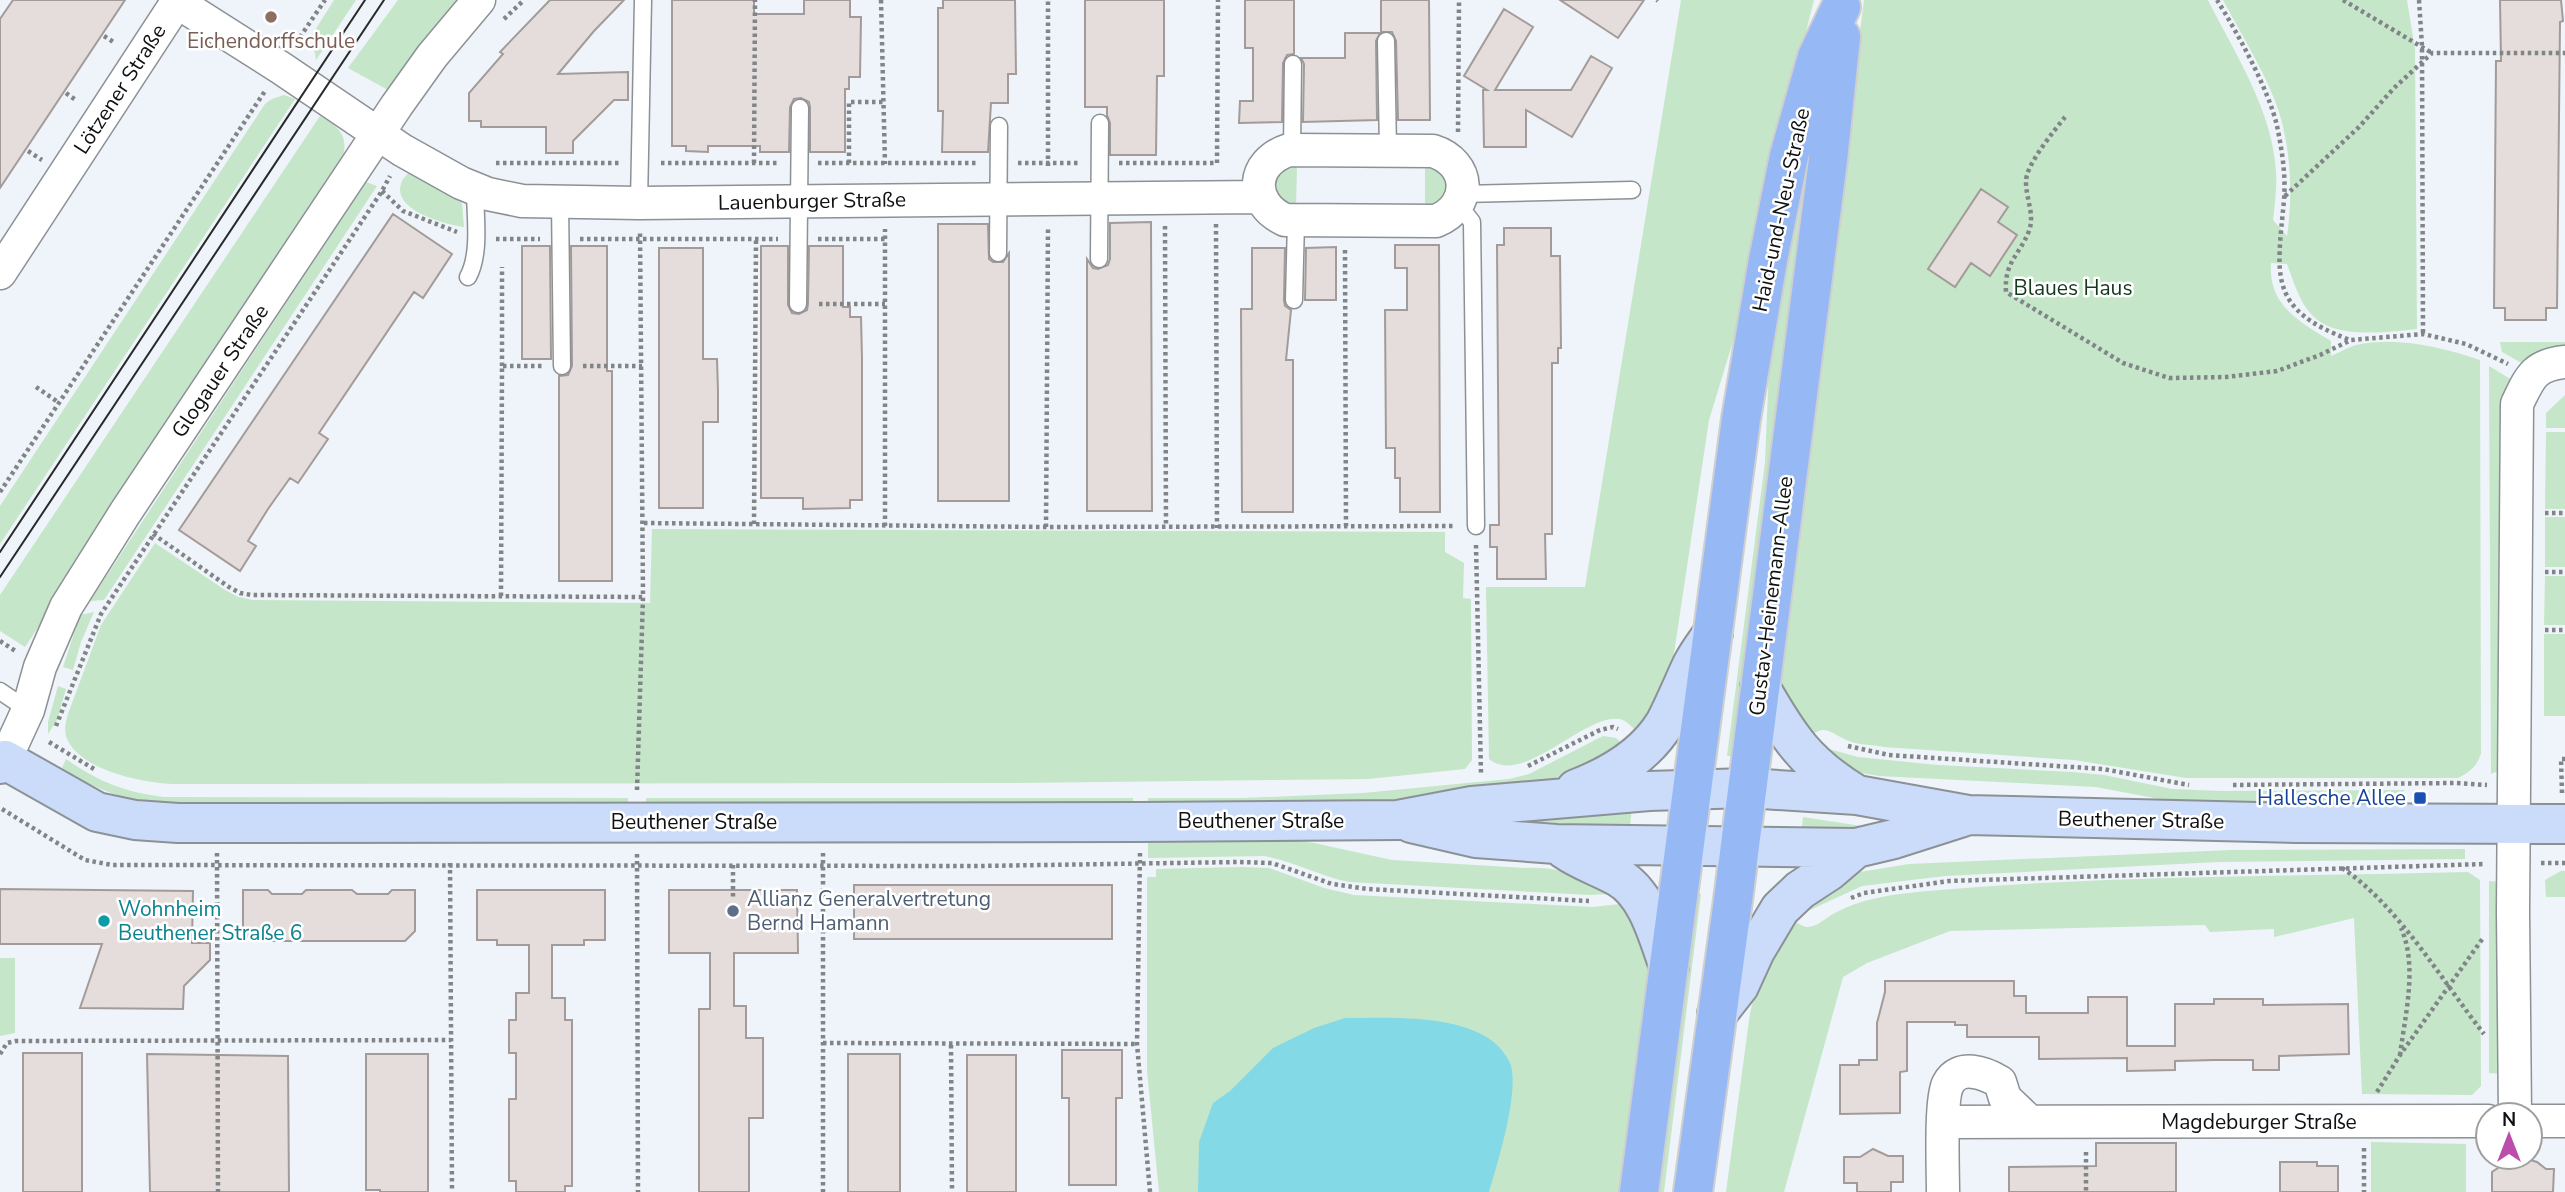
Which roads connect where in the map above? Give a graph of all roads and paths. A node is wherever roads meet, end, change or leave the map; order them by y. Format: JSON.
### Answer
{"nodes":[{"id":1,"x":325,"y":0,"type":"edge"},
{"id":2,"x":480,"y":0,"type":"edge"},
{"id":3,"x":524,"y":0,"type":"edge"},
{"id":4,"x":643,"y":0,"type":"edge"},
{"id":5,"x":755,"y":0,"type":"edge"},
{"id":6,"x":881,"y":0,"type":"edge"},
{"id":7,"x":1048,"y":0,"type":"edge"},
{"id":8,"x":1218,"y":0,"type":"edge"},
{"id":9,"x":1459,"y":0,"type":"edge"},
{"id":10,"x":2217,"y":0,"type":"edge"},
{"id":11,"x":2343,"y":0,"type":"edge"},
{"id":12,"x":2418,"y":0,"type":"edge"},
{"id":13,"x":171,"y":1,"type":"edge"},
{"id":14,"x":1842,"y":3,"type":"edge"},
{"id":15,"x":504,"y":20,"type":"dead end"},
{"id":16,"x":104,"y":36,"type":"dead end"},
{"id":17,"x":1386,"y":41,"type":"dead end"},
{"id":18,"x":119,"y":46,"type":"dead end"},
{"id":19,"x":2422,"y":46,"type":"junction"},
{"id":20,"x":2565,"y":53,"type":"edge"},
{"id":21,"x":2432,"y":54,"type":"junction"},
{"id":22,"x":2422,"y":61,"type":"junction"},
{"id":23,"x":1293,"y":64,"type":"dead end"},
{"id":24,"x":281,"y":68,"type":"junction"},
{"id":25,"x":883,"y":102,"type":"junction"},
{"id":26,"x":800,"y":108,"type":"dead end"},
{"id":27,"x":2065,"y":117,"type":"dead end"},
{"id":28,"x":1100,"y":123,"type":"dead end"},
{"id":29,"x":999,"y":126,"type":"dead end"},
{"id":30,"x":391,"y":142,"type":"junction"},
{"id":31,"x":1292,"y":150,"type":"junction"},
{"id":32,"x":1388,"y":150,"type":"junction"},
{"id":33,"x":28,"y":151,"type":"dead end"},
{"id":34,"x":1451,"y":160,"type":"junction"},
{"id":35,"x":43,"y":161,"type":"dead end"},
{"id":36,"x":754,"y":163,"type":"dead end"},
{"id":37,"x":849,"y":163,"type":"dead end"},
{"id":38,"x":475,"y":190,"type":"junction"},
{"id":39,"x":1632,"y":190,"type":"dead end"},
{"id":40,"x":382,"y":191,"type":"junction"},
{"id":41,"x":1261,"y":197,"type":"junction"},
{"id":42,"x":2284,"y":197,"type":"junction"},
{"id":43,"x":1165,"y":198,"type":"junction"},
{"id":44,"x":1216,"y":198,"type":"junction"},
{"id":45,"x":998,"y":199,"type":"junction"},
{"id":46,"x":1048,"y":199,"type":"junction"},
{"id":47,"x":1100,"y":199,"type":"junction"},
{"id":48,"x":1460,"y":199,"type":"junction"},
{"id":49,"x":886,"y":200,"type":"junction"},
{"id":50,"x":560,"y":202,"type":"junction"},
{"id":51,"x":799,"y":202,"type":"junction"},
{"id":52,"x":639,"y":203,"type":"junction"},
{"id":53,"x":1296,"y":220,"type":"junction"},
{"id":54,"x":1345,"y":222,"type":"junction"},
{"id":55,"x":475,"y":236,"type":"junction"},
{"id":56,"x":561,"y":239,"type":"junction"},
{"id":57,"x":640,"y":239,"type":"junction"},
{"id":58,"x":998,"y":254,"type":"dead end"},
{"id":59,"x":1099,"y":259,"type":"dead end"},
{"id":60,"x":502,"y":267,"type":"dead end"},
{"id":61,"x":0,"y":273,"type":"edge"},
{"id":62,"x":468,"y":276,"type":"dead end"},
{"id":63,"x":1294,"y":300,"type":"dead end"},
{"id":64,"x":798,"y":304,"type":"joint"},
{"id":65,"x":885,"y":304,"type":"junction"},
{"id":66,"x":2423,"y":334,"type":"junction"},
{"id":67,"x":2351,"y":340,"type":"junction"},
{"id":68,"x":2565,"y":362,"type":"edge"},
{"id":69,"x":502,"y":366,"type":"junction"},
{"id":70,"x":562,"y":366,"type":"junction"},
{"id":71,"x":642,"y":366,"type":"junction"},
{"id":72,"x":2529,"y":378,"type":"junction"},
{"id":73,"x":36,"y":387,"type":"dead end"},
{"id":74,"x":58,"y":402,"type":"junction"},
{"id":75,"x":0,"y":492,"type":"edge"},
{"id":76,"x":644,"y":523,"type":"junction"},
{"id":77,"x":754,"y":524,"type":"junction"},
{"id":78,"x":885,"y":526,"type":"junction"},
{"id":79,"x":1166,"y":526,"type":"junction"},
{"id":80,"x":1346,"y":526,"type":"junction"},
{"id":81,"x":1476,"y":526,"type":"junction"},
{"id":82,"x":1046,"y":527,"type":"junction"},
{"id":83,"x":1217,"y":528,"type":"junction"},
{"id":84,"x":153,"y":534,"type":"junction"},
{"id":85,"x":501,"y":596,"type":"junction"},
{"id":86,"x":643,"y":597,"type":"junction"},
{"id":87,"x":1713,"y":633,"type":"junction"},
{"id":88,"x":1760,"y":687,"type":"junction"},
{"id":89,"x":0,"y":691,"type":"edge"},
{"id":90,"x":28,"y":709,"type":"junction"},
{"id":91,"x":49,"y":741,"type":"junction"},
{"id":92,"x":1643,"y":750,"type":"junction"},
{"id":93,"x":1805,"y":756,"type":"junction"},
{"id":94,"x":2565,"y":759,"type":"edge"},
{"id":95,"x":11,"y":766,"type":"edge"},
{"id":96,"x":1516,"y":771,"type":"dead end"},
{"id":97,"x":102,"y":774,"type":"dead end"},
{"id":98,"x":1493,"y":774,"type":"dead end"},
{"id":99,"x":1481,"y":775,"type":"junction"},
{"id":100,"x":1468,"y":777,"type":"dead end"},
{"id":101,"x":2456,"y":783,"type":"dead end"},
{"id":102,"x":2198,"y":786,"type":"dead end"},
{"id":103,"x":2225,"y":786,"type":"dead end"},
{"id":104,"x":1746,"y":788,"type":"junction"},
{"id":105,"x":1693,"y":790,"type":"junction"},
{"id":106,"x":1857,"y":795,"type":"junction"},
{"id":107,"x":1547,"y":799,"type":"junction"},
{"id":108,"x":641,"y":801,"type":"junction"},
{"id":109,"x":2563,"y":807,"type":"edge"},
{"id":110,"x":1,"y":810,"type":"edge"},
{"id":111,"x":1968,"y":815,"type":"junction"},
{"id":112,"x":1398,"y":820,"type":"junction"},
{"id":113,"x":822,"y":821,"type":"junction"},
{"id":114,"x":216,"y":823,"type":"junction"},
{"id":115,"x":2514,"y":823,"type":"junction"},
{"id":116,"x":450,"y":824,"type":"junction"},
{"id":117,"x":1556,"y":844,"type":"junction"},
{"id":118,"x":1686,"y":847,"type":"junction"},
{"id":119,"x":1740,"y":848,"type":"junction"},
{"id":120,"x":1856,"y":848,"type":"junction"},
{"id":121,"x":1140,"y":863,"type":"junction"},
{"id":122,"x":637,"y":864,"type":"junction"},
{"id":123,"x":2466,"y":864,"type":"dead end"},
{"id":124,"x":217,"y":865,"type":"junction"},
{"id":125,"x":450,"y":865,"type":"junction"},
{"id":126,"x":733,"y":865,"type":"junction"},
{"id":127,"x":823,"y":865,"type":"junction"},
{"id":128,"x":2341,"y":868,"type":"junction"},
{"id":129,"x":1631,"y":887,"type":"junction"},
{"id":130,"x":733,"y":900,"type":"dead end"},
{"id":131,"x":1842,"y":901,"type":"dead end"},
{"id":132,"x":2399,"y":923,"type":"junction"},
{"id":133,"x":2484,"y":937,"type":"dead end"},
{"id":134,"x":1669,"y":967,"type":"junction"},
{"id":135,"x":2448,"y":989,"type":"junction"},
{"id":136,"x":1717,"y":1014,"type":"junction"},
{"id":137,"x":2484,"y":1035,"type":"dead end"},
{"id":138,"x":451,"y":1040,"type":"junction"},
{"id":139,"x":218,"y":1041,"type":"junction"},
{"id":140,"x":823,"y":1043,"type":"junction"},
{"id":141,"x":1137,"y":1044,"type":"junction"},
{"id":142,"x":951,"y":1045,"type":"junction"},
{"id":143,"x":0,"y":1054,"type":"edge"},
{"id":144,"x":2400,"y":1055,"type":"junction"},
{"id":145,"x":2372,"y":1098,"type":"dead end"},
{"id":146,"x":2515,"y":1101,"type":"edge"},
{"id":147,"x":2474,"y":1121,"type":"edge"},
{"id":148,"x":2544,"y":1121,"type":"edge"},
{"id":149,"x":2565,"y":1121,"type":"edge"},
{"id":150,"x":1944,"y":1122,"type":"junction"},
{"id":151,"x":2030,"y":1122,"type":"junction"},
{"id":152,"x":218,"y":1192,"type":"edge"},
{"id":153,"x":452,"y":1192,"type":"edge"},
{"id":154,"x":638,"y":1192,"type":"edge"},
{"id":155,"x":823,"y":1192,"type":"edge"},
{"id":156,"x":952,"y":1192,"type":"edge"},
{"id":157,"x":1150,"y":1192,"type":"edge"},
{"id":158,"x":1639,"y":1192,"type":"edge"},
{"id":159,"x":1693,"y":1192,"type":"edge"},
{"id":160,"x":1942,"y":1192,"type":"edge"}],
"edges":[{"from":1,"to":24,"type":"path"},
{"from":2,"to":30,"type":"street","name":"Glogauer Straße"},
{"from":3,"to":15,"type":"path"},
{"from":4,"to":52,"type":"lane"},
{"from":5,"to":36,"type":"path"},
{"from":6,"to":25,"type":"path"},
{"from":7,"to":46,"type":"path"},
{"from":8,"to":44,"type":"path"},
{"from":9,"to":34,"type":"path"},
{"from":10,"to":42,"type":"path"},
{"from":11,"to":19,"type":"path"},
{"from":12,"to":19,"type":"path"},
{"from":13,"to":24,"type":"street","name":"Lötzener Straße"},
{"from":13,"to":61,"type":"street","name":"Lötzener Straße"},
{"from":14,"to":87,"type":"main road","name":"Haid-und-Neu-Straße"},
{"from":14,"to":88,"type":"main road","name":"Gustav-Heinemann-Allee"},
{"from":16,"to":18,"type":"path"},
{"from":17,"to":32,"type":"lane"},
{"from":19,"to":21,"type":"path"},
{"from":19,"to":22,"type":"path"},
{"from":20,"to":21,"type":"path"},
{"from":21,"to":22,"type":"path"},
{"from":22,"to":42,"type":"path"},
{"from":22,"to":66,"type":"path"},
{"from":23,"to":31,"type":"lane"},
{"from":24,"to":30,"type":"street","name":"Lötzener Straße"},
{"from":24,"to":74,"type":"path"},
{"from":25,"to":37,"type":"path"},
{"from":25,"to":49,"type":"path"},
{"from":26,"to":51,"type":"lane"},
{"from":27,"to":67,"type":"path"},
{"from":28,"to":47,"type":"lane"},
{"from":29,"to":45,"type":"lane"},
{"from":30,"to":38,"type":"street","name":"Lauenburger Straße"},
{"from":30,"to":40,"type":"path"},
{"from":30,"to":90,"type":"street","name":"Glogauer Straße"},
{"from":31,"to":32,"type":"street"},
{"from":31,"to":41,"type":"street"},
{"from":32,"to":34,"type":"street"},
{"from":33,"to":35,"type":"path"},
{"from":34,"to":48,"type":"street"},
{"from":38,"to":50,"type":"street","name":"Lauenburger Straße"},
{"from":38,"to":55,"type":"lane"},
{"from":39,"to":48,"type":"lane"},
{"from":40,"to":55,"type":"path"},
{"from":40,"to":84,"type":"path"},
{"from":41,"to":44,"type":"street","name":"Lauenburger Straße"},
{"from":41,"to":53,"type":"street"},
{"from":42,"to":67,"type":"path"},
{"from":43,"to":44,"type":"street","name":"Lauenburger Straße"},
{"from":43,"to":47,"type":"street","name":"Lauenburger Straße"},
{"from":43,"to":79,"type":"path"},
{"from":44,"to":83,"type":"path"},
{"from":45,"to":46,"type":"street","name":"Lauenburger Straße"},
{"from":45,"to":49,"type":"street","name":"Lauenburger Straße"},
{"from":45,"to":58,"type":"lane"},
{"from":46,"to":47,"type":"street","name":"Lauenburger Straße"},
{"from":46,"to":82,"type":"path"},
{"from":47,"to":59,"type":"lane"},
{"from":48,"to":54,"type":"street"},
{"from":48,"to":81,"type":"lane"},
{"from":49,"to":51,"type":"street","name":"Lauenburger Straße"},
{"from":49,"to":65,"type":"path"},
{"from":50,"to":52,"type":"street","name":"Lauenburger Straße"},
{"from":50,"to":56,"type":"lane"},
{"from":51,"to":52,"type":"street","name":"Lauenburger Straße"},
{"from":51,"to":64,"type":"lane"},
{"from":52,"to":57,"type":"path"},
{"from":53,"to":54,"type":"street"},
{"from":53,"to":63,"type":"lane"},
{"from":54,"to":80,"type":"path"},
{"from":55,"to":56,"type":"path"},
{"from":55,"to":62,"type":"lane"},
{"from":56,"to":57,"type":"path"},
{"from":56,"to":70,"type":"lane"},
{"from":57,"to":71,"type":"path"},
{"from":57,"to":77,"type":"path"},
{"from":60,"to":69,"type":"path"},
{"from":64,"to":65,"type":"path"},
{"from":65,"to":78,"type":"path"},
{"from":66,"to":67,"type":"path"},
{"from":66,"to":72,"type":"path"},
{"from":68,"to":72,"type":"street"},
{"from":69,"to":70,"type":"path"},
{"from":69,"to":85,"type":"path"},
{"from":70,"to":71,"type":"path"},
{"from":71,"to":76,"type":"path"},
{"from":72,"to":115,"type":"street"},
{"from":73,"to":74,"type":"path"},
{"from":74,"to":75,"type":"path"},
{"from":76,"to":77,"type":"path"},
{"from":76,"to":86,"type":"path"},
{"from":77,"to":78,"type":"path"},
{"from":78,"to":82,"type":"path"},
{"from":79,"to":82,"type":"path"},
{"from":79,"to":83,"type":"path"},
{"from":80,"to":81,"type":"path"},
{"from":80,"to":83,"type":"path"},
{"from":81,"to":99,"type":"path"},
{"from":84,"to":85,"type":"path"},
{"from":84,"to":91,"type":"path"},
{"from":85,"to":86,"type":"path"},
{"from":86,"to":108,"type":"path"},
{"from":87,"to":92,"type":"street"},
{"from":87,"to":105,"type":"main road"},
{"from":88,"to":93,"type":"street"},
{"from":88,"to":104,"type":"main road","name":"Gustav-Heinemann-Allee"},
{"from":89,"to":90,"type":"lane"},
{"from":90,"to":95,"type":"street","name":"Glogauer Straße"},
{"from":91,"to":95,"type":"path"},
{"from":91,"to":97,"type":"path"},
{"from":92,"to":96,"type":"path"},
{"from":92,"to":107,"type":"street"},
{"from":93,"to":102,"type":"path"},
{"from":93,"to":106,"type":"street"},
{"from":94,"to":109,"type":"path"},
{"from":95,"to":110,"type":"path"},
{"from":95,"to":114,"type":"street","name":"Beuthener Straße"},
{"from":98,"to":99,"type":"path"},
{"from":99,"to":100,"type":"path"},
{"from":101,"to":103,"type":"path"},
{"from":104,"to":105,"type":"street","name":"Beuthener Straße"},
{"from":104,"to":106,"type":"street","name":"Beuthener Straße"},
{"from":104,"to":119,"type":"main road","name":"Gustav-Heinemann-Allee"},
{"from":105,"to":107,"type":"street","name":"Beuthener Straße"},
{"from":105,"to":118,"type":"main road"},
{"from":106,"to":111,"type":"street","name":"Beuthener Straße"},
{"from":107,"to":112,"type":"street","name":"Beuthener Straße"},
{"from":108,"to":113,"type":"street","name":"Beuthener Straße"},
{"from":108,"to":116,"type":"street","name":"Beuthener Straße"},
{"from":108,"to":122,"type":"path"},
{"from":109,"to":115,"type":"street","name":"Beuthener Straße"},
{"from":110,"to":124,"type":"path"},
{"from":111,"to":115,"type":"street","name":"Beuthener Straße"},
{"from":111,"to":120,"type":"street","name":"Beuthener Straße"},
{"from":112,"to":113,"type":"street","name":"Beuthener Straße"},
{"from":112,"to":117,"type":"street","name":"Beuthener Straße"},
{"from":113,"to":127,"type":"path"},
{"from":114,"to":116,"type":"street","name":"Beuthener Straße"},
{"from":114,"to":124,"type":"path"},
{"from":115,"to":146,"type":"street"},
{"from":116,"to":125,"type":"path"},
{"from":117,"to":118,"type":"street","name":"Beuthener Straße"},
{"from":117,"to":129,"type":"street"},
{"from":118,"to":119,"type":"street","name":"Beuthener Straße"},
{"from":118,"to":134,"type":"main road"},
{"from":119,"to":120,"type":"street","name":"Beuthener Straße"},
{"from":119,"to":136,"type":"main road","name":"Gustav-Heinemann-Allee"},
{"from":120,"to":136,"type":"street"},
{"from":121,"to":127,"type":"path"},
{"from":121,"to":129,"type":"path"},
{"from":121,"to":141,"type":"path"},
{"from":122,"to":125,"type":"path"},
{"from":122,"to":126,"type":"path"},
{"from":122,"to":154,"type":"path"},
{"from":123,"to":128,"type":"path"},
{"from":124,"to":125,"type":"path"},
{"from":124,"to":139,"type":"path"},
{"from":125,"to":138,"type":"path"},
{"from":126,"to":127,"type":"path"},
{"from":126,"to":130,"type":"path"},
{"from":127,"to":140,"type":"path"},
{"from":128,"to":131,"type":"path"},
{"from":128,"to":132,"type":"path"},
{"from":129,"to":134,"type":"street"},
{"from":132,"to":135,"type":"path"},
{"from":132,"to":144,"type":"path"},
{"from":133,"to":135,"type":"path"},
{"from":134,"to":158,"type":"main road"},
{"from":135,"to":137,"type":"path"},
{"from":135,"to":144,"type":"path"},
{"from":136,"to":159,"type":"main road","name":"Gustav-Heinemann-Allee"},
{"from":138,"to":139,"type":"path"},
{"from":138,"to":153,"type":"path"},
{"from":139,"to":143,"type":"path"},
{"from":139,"to":152,"type":"path"},
{"from":140,"to":142,"type":"path"},
{"from":140,"to":155,"type":"path"},
{"from":141,"to":142,"type":"path"},
{"from":141,"to":157,"type":"path"},
{"from":142,"to":156,"type":"path"},
{"from":144,"to":145,"type":"path"},
{"from":147,"to":151,"type":"street","name":"Magdeburger Straße"},
{"from":148,"to":149,"type":"street"},
{"from":150,"to":151,"type":"street","name":"Magdeburger Straße"},
{"from":150,"to":151,"type":"street"},
{"from":150,"to":160,"type":"street"}]}
